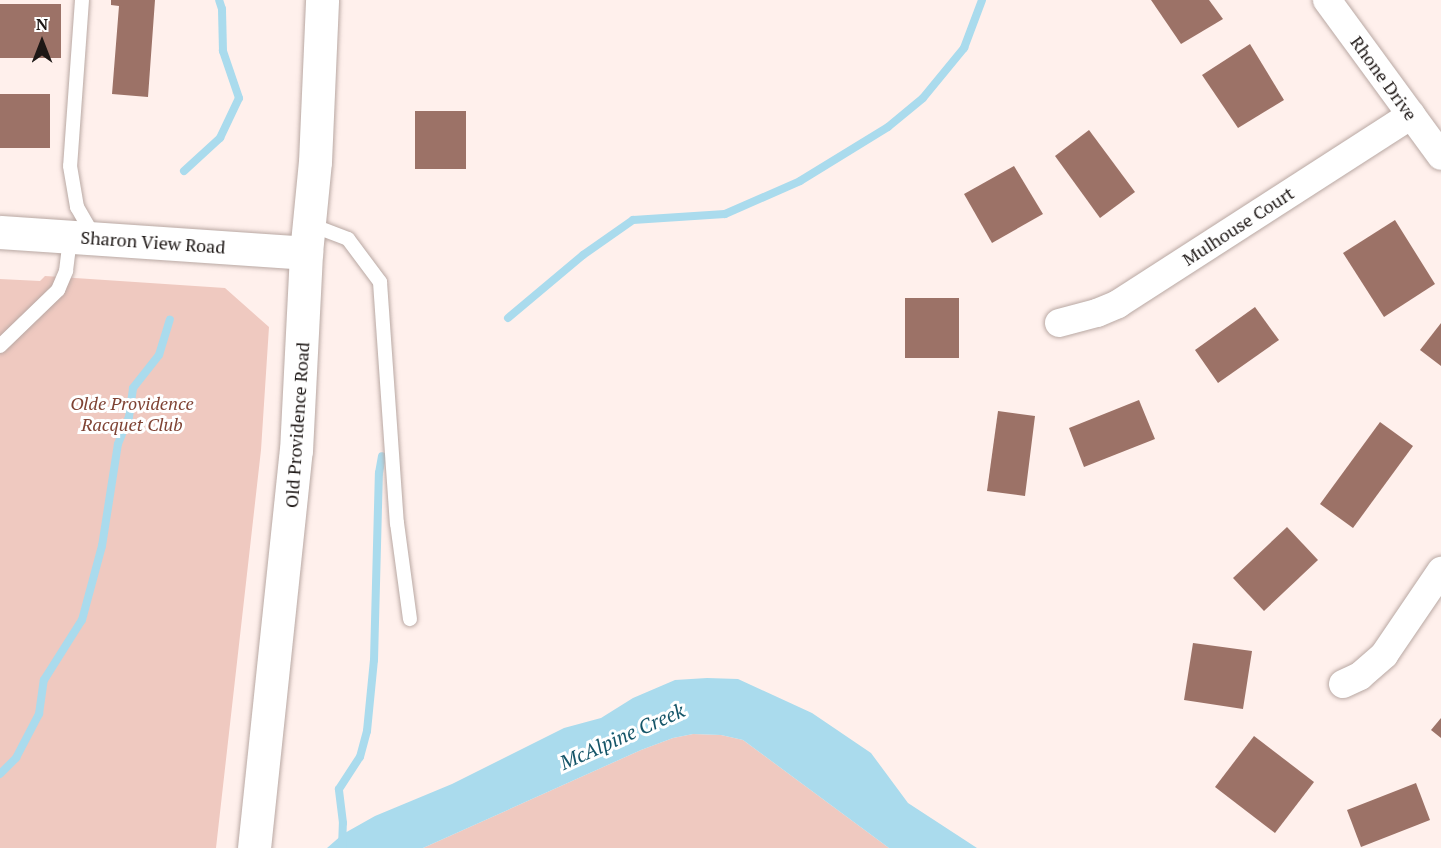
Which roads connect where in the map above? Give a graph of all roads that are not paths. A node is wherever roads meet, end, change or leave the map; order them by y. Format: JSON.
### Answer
{"nodes":[{"id":1,"x":82,"y":0,"type":"edge"},
{"id":2,"x":322,"y":0,"type":"edge"},
{"id":3,"x":1327,"y":0,"type":"edge"},
{"id":4,"x":1411,"y":115,"type":"junction"},
{"id":5,"x":1441,"y":156,"type":"edge"},
{"id":6,"x":0,"y":232,"type":"edge"},
{"id":7,"x":82,"y":236,"type":"junction"},
{"id":8,"x":308,"y":238,"type":"junction"},
{"id":9,"x":1059,"y":323,"type":"dead end"},
{"id":10,"x":0,"y":346,"type":"edge"},
{"id":11,"x":1441,"y":571,"type":"edge"},
{"id":12,"x":410,"y":619,"type":"dead end"},
{"id":13,"x":1343,"y":684,"type":"dead end"},
{"id":14,"x":254,"y":848,"type":"edge"}],
"edges":[{"from":1,"to":7,"type":"lane"},
{"from":2,"to":8,"type":"street","name":"Old Providence Road"},
{"from":3,"to":4,"type":"street","name":"Rhone Drive"},
{"from":4,"to":5,"type":"street","name":"Rhone Drive"},
{"from":4,"to":9,"type":"street","name":"Mulhouse Court"},
{"from":6,"to":7,"type":"street","name":"Sharon View Road"},
{"from":7,"to":8,"type":"street","name":"Sharon View Road"},
{"from":7,"to":10,"type":"lane"},
{"from":8,"to":12,"type":"lane"},
{"from":8,"to":14,"type":"street","name":"Old Providence Road"},
{"from":11,"to":13,"type":"street"}]}
